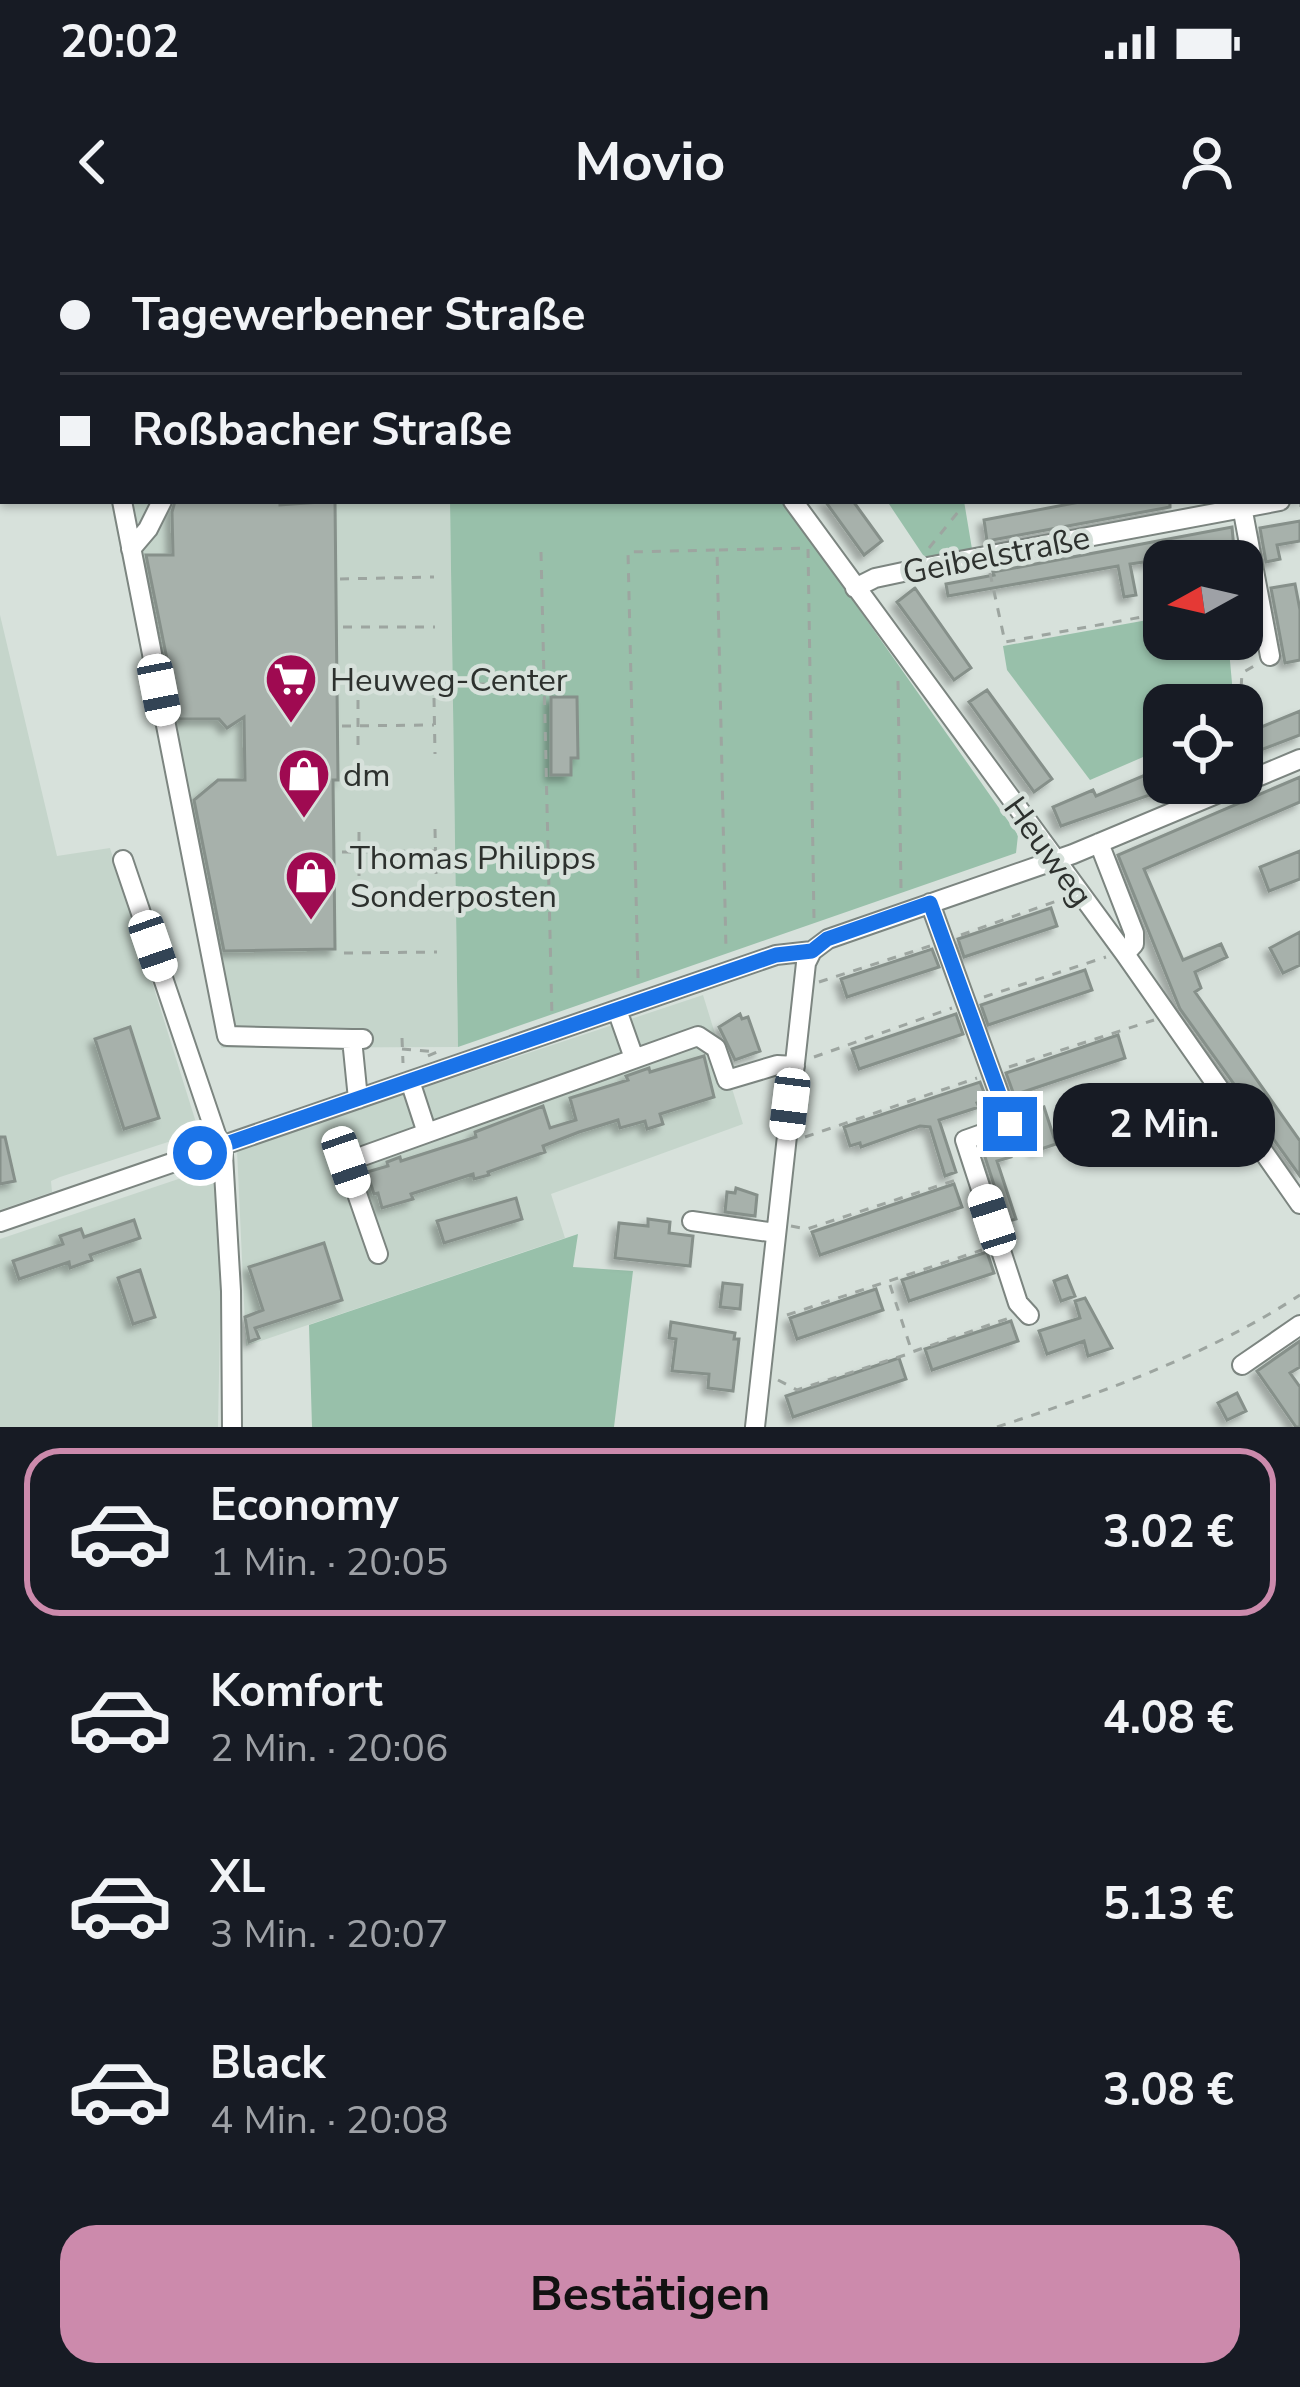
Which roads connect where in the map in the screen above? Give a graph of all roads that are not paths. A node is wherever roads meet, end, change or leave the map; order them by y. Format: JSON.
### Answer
{"nodes":[{"id":1,"x":123,"y":504,"type":"edge"},
{"id":2,"x":160,"y":504,"type":"edge"},
{"id":3,"x":795,"y":504,"type":"edge"},
{"id":4,"x":1242,"y":504,"type":"edge"},
{"id":5,"x":131,"y":549,"type":"junction"},
{"id":6,"x":855,"y":588,"type":"junction"},
{"id":7,"x":1270,"y":656,"type":"road end"},
{"id":8,"x":1300,"y":759,"type":"edge"},
{"id":9,"x":1099,"y":843,"type":"junction"},
{"id":10,"x":123,"y":860,"type":"dead end"},
{"id":11,"x":1054,"y":861,"type":"junction"},
{"id":12,"x":930,"y":903,"type":"junction"},
{"id":13,"x":812,"y":951,"type":"junction"},
{"id":14,"x":1124,"y":953,"type":"junction"},
{"id":15,"x":617,"y":1010,"type":"junction"},
{"id":16,"x":634,"y":1058,"type":"junction"},
{"id":17,"x":795,"y":1064,"type":"junction"},
{"id":18,"x":406,"y":1074,"type":"junction"},
{"id":19,"x":358,"y":1100,"type":"junction"},
{"id":20,"x":427,"y":1133,"type":"junction"},
{"id":21,"x":220,"y":1146,"type":"junction"},
{"id":22,"x":1300,"y":1204,"type":"edge"},
{"id":23,"x":692,"y":1221,"type":"dead end"},
{"id":24,"x":0,"y":1222,"type":"edge"},
{"id":25,"x":777,"y":1228,"type":"junction"},
{"id":26,"x":378,"y":1254,"type":"dead end"},
{"id":27,"x":1028,"y":1313,"type":"road end"},
{"id":28,"x":1300,"y":1325,"type":"edge"},
{"id":29,"x":1242,"y":1365,"type":"dead end"},
{"id":30,"x":232,"y":1427,"type":"edge"},
{"id":31,"x":754,"y":1427,"type":"edge"}],
"edges":[{"from":1,"to":5,"type":"street"},
{"from":2,"to":5,"type":"street"},
{"from":3,"to":6,"type":"street","name":"Heuweg"},
{"from":4,"to":6,"type":"street","name":"Geibelstraße"},
{"from":4,"to":7,"type":"street"},
{"from":5,"to":19,"type":"street"},
{"from":6,"to":11,"type":"street","name":"Heuweg"},
{"from":8,"to":9,"type":"street"},
{"from":9,"to":11,"type":"street"},
{"from":9,"to":14,"type":"street"},
{"from":10,"to":21,"type":"street"},
{"from":11,"to":12,"type":"street"},
{"from":11,"to":14,"type":"street","name":"Heuweg"},
{"from":12,"to":13,"type":"street"},
{"from":12,"to":27,"type":"street"},
{"from":13,"to":15,"type":"street"},
{"from":13,"to":17,"type":"street"},
{"from":14,"to":22,"type":"street","name":"Heuweg"},
{"from":15,"to":16,"type":"street"},
{"from":15,"to":18,"type":"street"},
{"from":16,"to":17,"type":"street"},
{"from":16,"to":20,"type":"street"},
{"from":17,"to":25,"type":"street"},
{"from":18,"to":19,"type":"street"},
{"from":18,"to":20,"type":"street"},
{"from":19,"to":21,"type":"street"},
{"from":20,"to":26,"type":"street"},
{"from":21,"to":24,"type":"street"},
{"from":21,"to":30,"type":"street"},
{"from":23,"to":25,"type":"street"},
{"from":25,"to":31,"type":"street"},
{"from":28,"to":29,"type":"street"}]}
